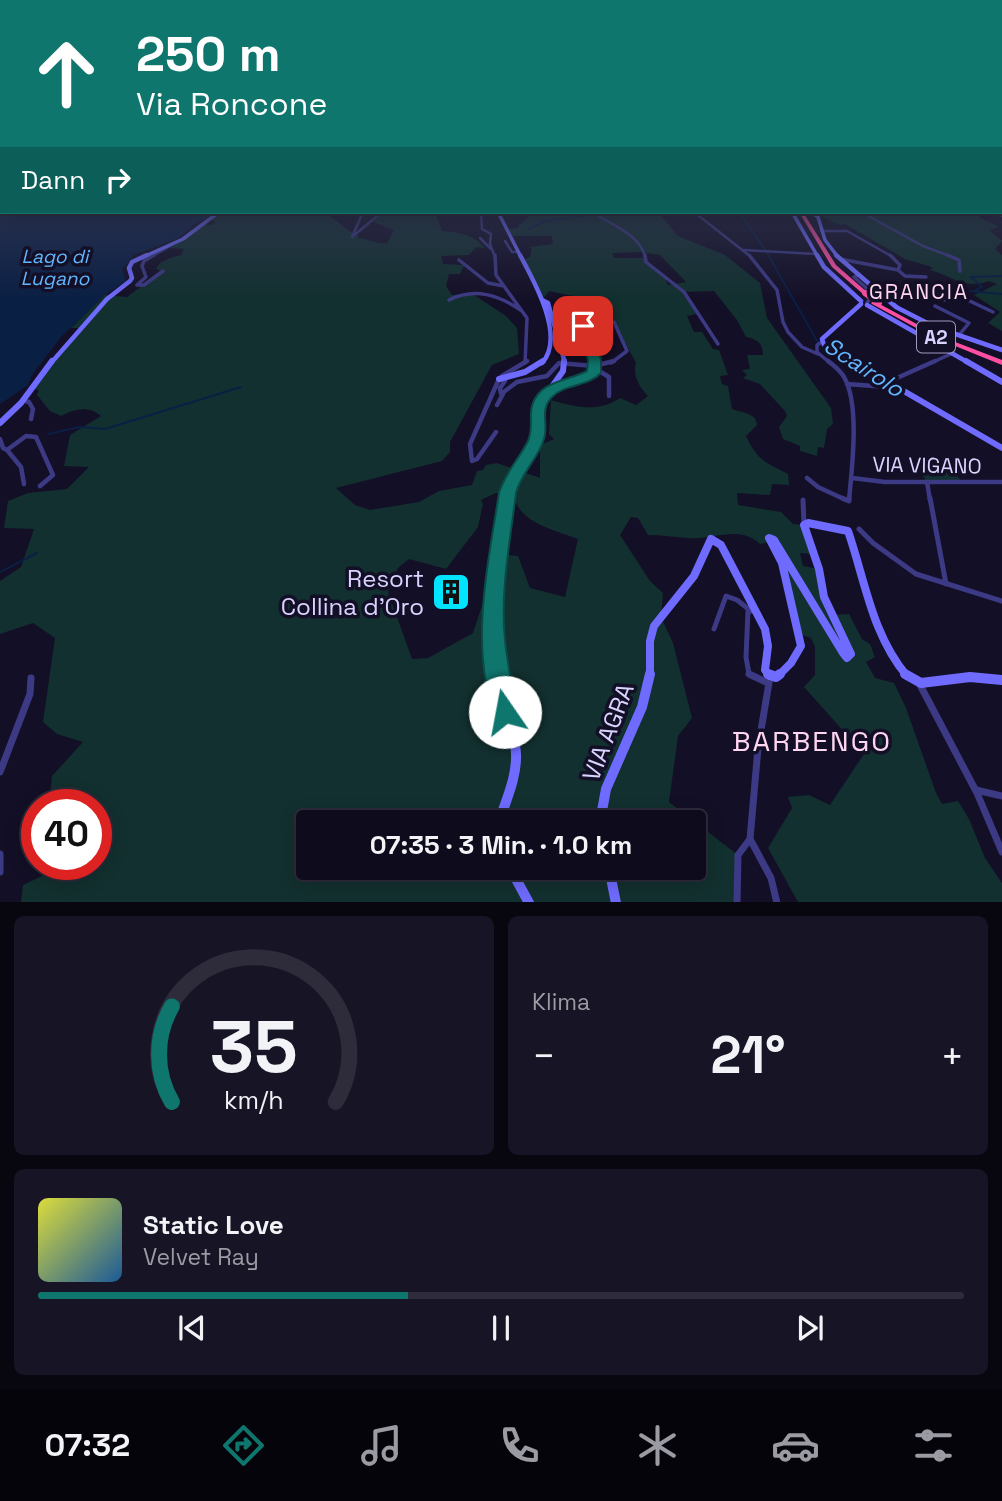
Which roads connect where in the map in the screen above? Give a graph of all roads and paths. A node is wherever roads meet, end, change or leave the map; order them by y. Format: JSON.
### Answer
{"nodes":[{"id":1,"x":215,"y":216,"type":"edge"},
{"id":2,"x":361,"y":216,"type":"edge"},
{"id":3,"x":379,"y":216,"type":"edge"},
{"id":4,"x":481,"y":216,"type":"edge"},
{"id":5,"x":500,"y":216,"type":"edge"},
{"id":6,"x":602,"y":216,"type":"edge"},
{"id":7,"x":699,"y":216,"type":"edge"},
{"id":8,"x":797,"y":216,"type":"edge"},
{"id":9,"x":798,"y":216,"type":"edge"},
{"id":10,"x":817,"y":216,"type":"edge"},
{"id":11,"x":868,"y":216,"type":"edge"},
{"id":12,"x":821,"y":231,"type":"junction"},
{"id":13,"x":480,"y":238,"type":"dead end"},
{"id":14,"x":505,"y":241,"type":"dead end"},
{"id":15,"x":172,"y":244,"type":"junction"},
{"id":16,"x":492,"y":249,"type":"junction"},
{"id":17,"x":743,"y":250,"type":"junction"},
{"id":18,"x":518,"y":252,"type":"junction"},
{"id":19,"x":816,"y":254,"type":"junction"},
{"id":20,"x":839,"y":259,"type":"junction"},
{"id":21,"x":459,"y":260,"type":"dead end"},
{"id":22,"x":898,"y":270,"type":"junction"},
{"id":23,"x":163,"y":271,"type":"dead end"},
{"id":24,"x":960,"y":271,"type":"dead end"},
{"id":25,"x":860,"y":276,"type":"junction"},
{"id":26,"x":926,"y":277,"type":"dead end"},
{"id":27,"x":505,"y":286,"type":"junction"},
{"id":28,"x":886,"y":294,"type":"junction"},
{"id":29,"x":449,"y":300,"type":"dead end"},
{"id":30,"x":542,"y":300,"type":"junction"},
{"id":31,"x":867,"y":301,"type":"junction"},
{"id":32,"x":571,"y":302,"type":"dead end"},
{"id":33,"x":935,"y":306,"type":"dead end"},
{"id":34,"x":902,"y":310,"type":"junction"},
{"id":35,"x":993,"y":312,"type":"dead end"},
{"id":36,"x":525,"y":314,"type":"junction"},
{"id":37,"x":614,"y":322,"type":"dead end"},
{"id":38,"x":959,"y":335,"type":"junction"},
{"id":39,"x":820,"y":343,"type":"junction"},
{"id":40,"x":718,"y":344,"type":"dead end"},
{"id":41,"x":1002,"y":349,"type":"edge"},
{"id":42,"x":954,"y":353,"type":"junction"},
{"id":43,"x":819,"y":354,"type":"junction"},
{"id":44,"x":1002,"y":360,"type":"edge"},
{"id":45,"x":565,"y":363,"type":"junction"},
{"id":46,"x":594,"y":368,"type":"junction"},
{"id":47,"x":499,"y":379,"type":"junction"},
{"id":48,"x":1002,"y":382,"type":"edge"},
{"id":49,"x":848,"y":384,"type":"junction"},
{"id":50,"x":887,"y":385,"type":"junction"},
{"id":51,"x":549,"y":391,"type":"junction"},
{"id":52,"x":502,"y":394,"type":"junction"},
{"id":53,"x":609,"y":397,"type":"dead end"},
{"id":54,"x":492,"y":398,"type":"dead end"},
{"id":55,"x":25,"y":401,"type":"junction"},
{"id":56,"x":498,"y":405,"type":"dead end"},
{"id":57,"x":31,"y":419,"type":"dead end"},
{"id":58,"x":0,"y":424,"type":"edge"},
{"id":59,"x":496,"y":432,"type":"dead end"},
{"id":60,"x":0,"y":439,"type":"edge"},
{"id":61,"x":1002,"y":448,"type":"edge"},
{"id":62,"x":7,"y":450,"type":"junction"},
{"id":63,"x":807,"y":478,"type":"dead end"},
{"id":64,"x":852,"y":478,"type":"junction"},
{"id":65,"x":927,"y":482,"type":"junction"},
{"id":66,"x":1002,"y":482,"type":"edge"},
{"id":67,"x":24,"y":484,"type":"dead end"},
{"id":68,"x":40,"y":486,"type":"dead end"},
{"id":69,"x":803,"y":500,"type":"dead end"},
{"id":70,"x":804,"y":525,"type":"junction"},
{"id":71,"x":859,"y":529,"type":"dead end"},
{"id":72,"x":946,"y":584,"type":"junction"},
{"id":73,"x":1002,"y":601,"type":"edge"},
{"id":74,"x":751,"y":611,"type":"junction"},
{"id":75,"x":714,"y":629,"type":"dead end"},
{"id":76,"x":31,"y":678,"type":"dead end"},
{"id":77,"x":769,"y":680,"type":"junction"},
{"id":78,"x":1002,"y":680,"type":"edge"},
{"id":79,"x":919,"y":682,"type":"junction"},
{"id":80,"x":0,"y":772,"type":"edge"},
{"id":81,"x":976,"y":790,"type":"junction"},
{"id":82,"x":1002,"y":796,"type":"edge"},
{"id":83,"x":503,"y":810,"type":"edge"},
{"id":84,"x":602,"y":810,"type":"edge"},
{"id":85,"x":750,"y":839,"type":"junction"},
{"id":86,"x":1002,"y":852,"type":"edge"},
{"id":87,"x":0,"y":854,"type":"edge"},
{"id":88,"x":0,"y":872,"type":"edge"},
{"id":89,"x":517,"y":880,"type":"edge"},
{"id":90,"x":611,"y":880,"type":"edge"},
{"id":91,"x":529,"y":902,"type":"edge"},
{"id":92,"x":616,"y":902,"type":"edge"},
{"id":93,"x":737,"y":902,"type":"edge"},
{"id":94,"x":777,"y":902,"type":"edge"}],
"edges":[{"from":1,"to":15,"type":"street"},
{"from":2,"to":3,"type":"street"},
{"from":4,"to":16,"type":"street"},
{"from":5,"to":18,"type":"street"},
{"from":6,"to":40,"type":"street"},
{"from":7,"to":17,"type":"street"},
{"from":8,"to":19,"type":"street"},
{"from":9,"to":31,"type":"highway","number":"A2"},
{"from":10,"to":12,"type":"street"},
{"from":11,"to":24,"type":"street"},
{"from":12,"to":20,"type":"street"},
{"from":12,"to":22,"type":"street"},
{"from":13,"to":16,"type":"street"},
{"from":14,"to":18,"type":"street"},
{"from":15,"to":23,"type":"street"},
{"from":15,"to":55,"type":"street"},
{"from":16,"to":27,"type":"street"},
{"from":17,"to":19,"type":"street"},
{"from":17,"to":43,"type":"street"},
{"from":18,"to":30,"type":"street"},
{"from":19,"to":31,"type":"street"},
{"from":20,"to":22,"type":"street"},
{"from":20,"to":25,"type":"street"},
{"from":21,"to":27,"type":"street"},
{"from":22,"to":26,"type":"street"},
{"from":25,"to":28,"type":"street"},
{"from":25,"to":31,"type":"street"},
{"from":25,"to":34,"type":"street"},
{"from":27,"to":36,"type":"street"},
{"from":28,"to":34,"type":"street"},
{"from":28,"to":35,"type":"street"},
{"from":29,"to":36,"type":"street"},
{"from":30,"to":45,"type":"street"},
{"from":30,"to":47,"type":"street"},
{"from":31,"to":39,"type":"street"},
{"from":31,"to":42,"type":"street"},
{"from":31,"to":44,"type":"highway","number":"A2"},
{"from":32,"to":46,"type":"street"},
{"from":33,"to":38,"type":"street"},
{"from":34,"to":38,"type":"street"},
{"from":36,"to":47,"type":"street"},
{"from":37,"to":46,"type":"street"},
{"from":38,"to":41,"type":"street"},
{"from":39,"to":43,"type":"street"},
{"from":39,"to":50,"type":"street"},
{"from":42,"to":48,"type":"street"},
{"from":42,"to":50,"type":"street"},
{"from":43,"to":49,"type":"street"},
{"from":45,"to":46,"type":"street"},
{"from":45,"to":51,"type":"street"},
{"from":45,"to":52,"type":"street"},
{"from":46,"to":51,"type":"street"},
{"from":46,"to":53,"type":"street"},
{"from":47,"to":52,"type":"street"},
{"from":47,"to":59,"type":"street"},
{"from":49,"to":50,"type":"street"},
{"from":49,"to":64,"type":"street"},
{"from":50,"to":61,"type":"street"},
{"from":51,"to":83,"type":"street"},
{"from":52,"to":54,"type":"street"},
{"from":52,"to":56,"type":"street"},
{"from":55,"to":57,"type":"street"},
{"from":55,"to":58,"type":"street"},
{"from":60,"to":62,"type":"street"},
{"from":62,"to":67,"type":"street"},
{"from":62,"to":68,"type":"street"},
{"from":63,"to":64,"type":"street"},
{"from":64,"to":65,"type":"street","name":"VIA VIGANO"},
{"from":65,"to":66,"type":"street","name":"VIA VIGANO"},
{"from":65,"to":72,"type":"street"},
{"from":69,"to":70,"type":"street"},
{"from":70,"to":77,"type":"street"},
{"from":70,"to":79,"type":"street"},
{"from":71,"to":72,"type":"street"},
{"from":72,"to":73,"type":"street"},
{"from":74,"to":75,"type":"street"},
{"from":74,"to":77,"type":"street","name":"VIA AGRA"},
{"from":74,"to":77,"type":"street"},
{"from":74,"to":84,"type":"street","name":"VIA AGRA"},
{"from":76,"to":80,"type":"street"},
{"from":77,"to":85,"type":"street"},
{"from":78,"to":79,"type":"street"},
{"from":79,"to":81,"type":"street"},
{"from":81,"to":82,"type":"street"},
{"from":81,"to":86,"type":"street"},
{"from":85,"to":93,"type":"street"},
{"from":85,"to":94,"type":"street"},
{"from":87,"to":88,"type":"street"},
{"from":89,"to":91,"type":"street"},
{"from":90,"to":92,"type":"street"}]}
